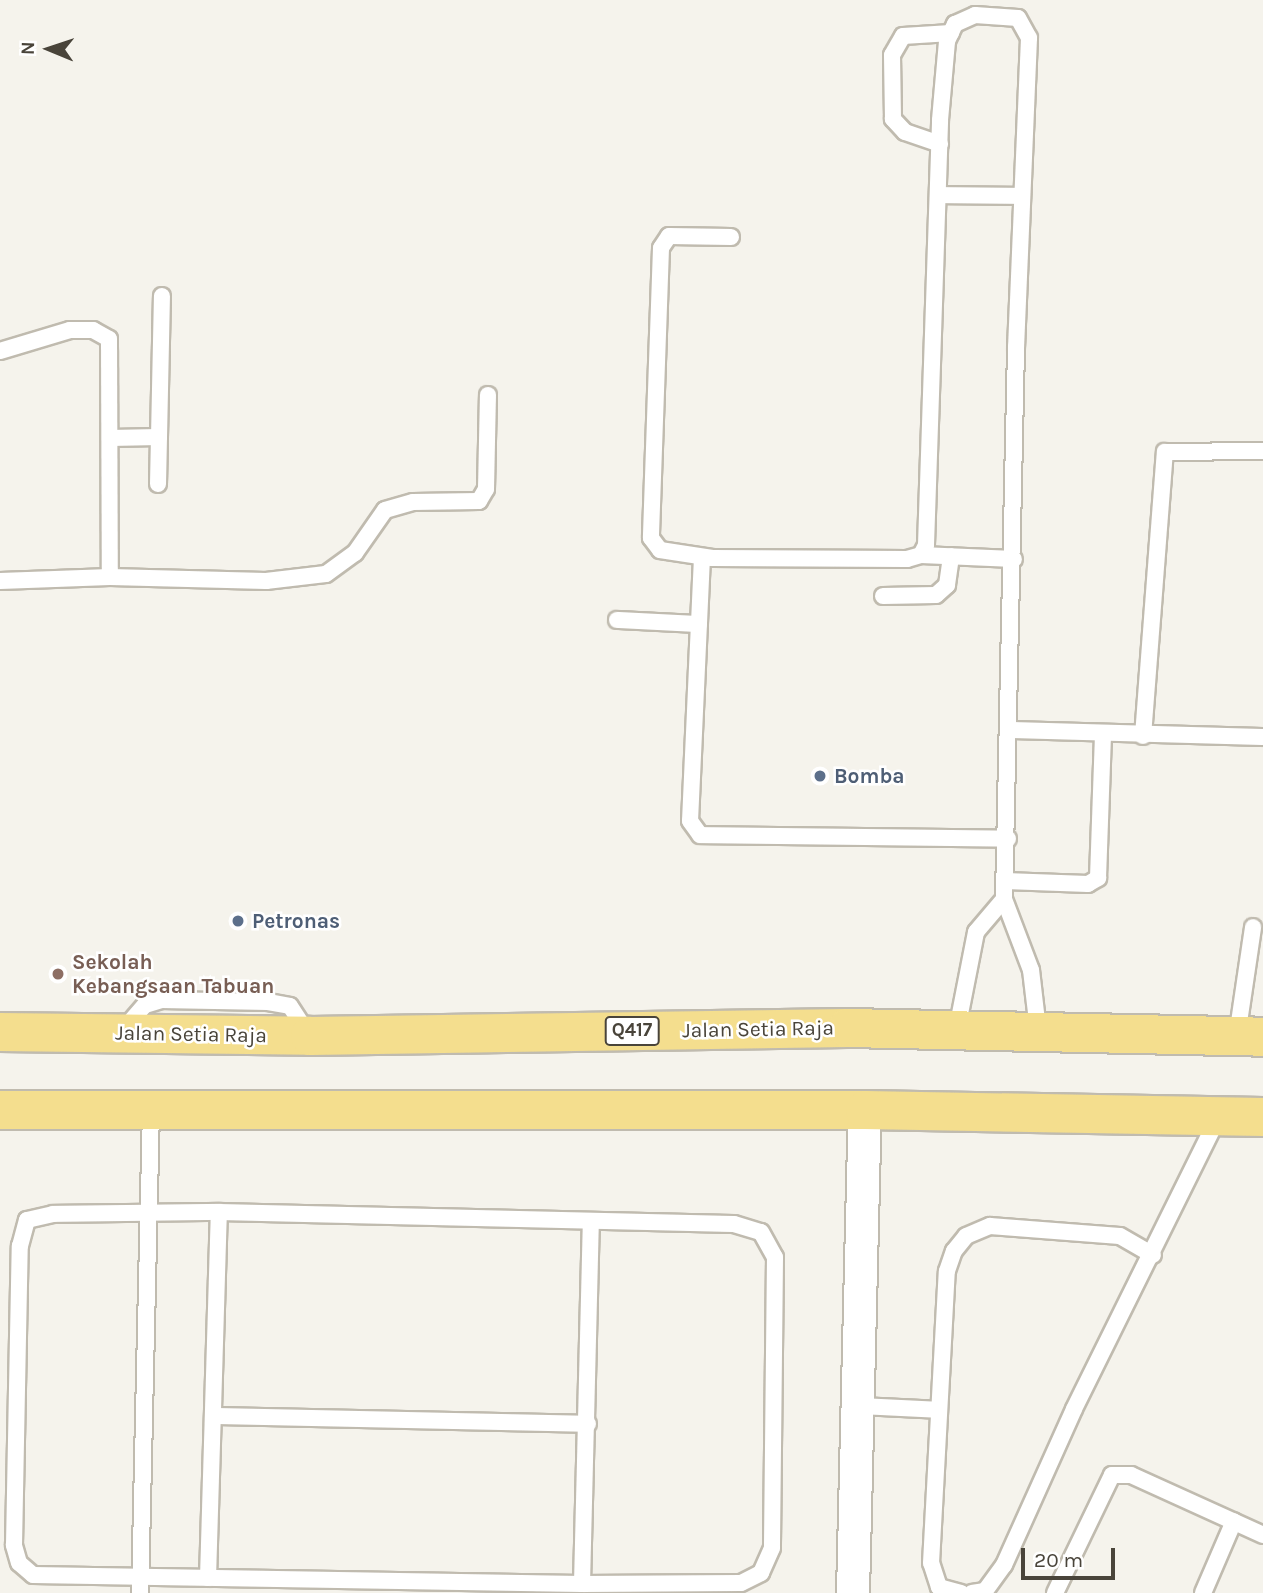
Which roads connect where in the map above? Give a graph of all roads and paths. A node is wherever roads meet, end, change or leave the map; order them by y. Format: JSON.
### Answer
{"nodes":[{"id":1,"x":951,"y":33,"type":"junction"},
{"id":2,"x":940,"y":144,"type":"junction"},
{"id":3,"x":938,"y":195,"type":"junction"},
{"id":4,"x":1022,"y":196,"type":"junction"},
{"id":5,"x":731,"y":237,"type":"dead end"},
{"id":6,"x":162,"y":296,"type":"dead end"},
{"id":7,"x":0,"y":351,"type":"edge"},
{"id":8,"x":488,"y":395,"type":"dead end"},
{"id":9,"x":159,"y":437,"type":"junction"},
{"id":10,"x":110,"y":438,"type":"junction"},
{"id":11,"x":1263,"y":451,"type":"edge"},
{"id":12,"x":158,"y":484,"type":"dead end"},
{"id":13,"x":921,"y":555,"type":"junction"},
{"id":14,"x":951,"y":556,"type":"junction"},
{"id":15,"x":702,"y":557,"type":"junction"},
{"id":16,"x":1014,"y":559,"type":"junction"},
{"id":17,"x":110,"y":577,"type":"junction"},
{"id":18,"x":0,"y":581,"type":"edge"},
{"id":19,"x":883,"y":596,"type":"dead end"},
{"id":20,"x":617,"y":620,"type":"dead end"},
{"id":21,"x":699,"y":624,"type":"junction"},
{"id":22,"x":1010,"y":730,"type":"junction"},
{"id":23,"x":1103,"y":735,"type":"junction"},
{"id":24,"x":1143,"y":736,"type":"junction"},
{"id":25,"x":1263,"y":737,"type":"edge"},
{"id":26,"x":1008,"y":839,"type":"junction"},
{"id":27,"x":1005,"y":881,"type":"junction"},
{"id":28,"x":1004,"y":898,"type":"junction"},
{"id":29,"x":1253,"y":927,"type":"dead end"},
{"id":30,"x":957,"y":1029,"type":"junction"},
{"id":31,"x":1038,"y":1030,"type":"junction"},
{"id":32,"x":0,"y":1032,"type":"edge"},
{"id":33,"x":1250,"y":1036,"type":"edge"},
{"id":34,"x":0,"y":1110,"type":"edge"},
{"id":35,"x":865,"y":1110,"type":"junction"},
{"id":36,"x":151,"y":1111,"type":"junction"},
{"id":37,"x":1220,"y":1115,"type":"junction"},
{"id":38,"x":1263,"y":1116,"type":"edge"},
{"id":39,"x":219,"y":1212,"type":"junction"},
{"id":40,"x":147,"y":1214,"type":"junction"},
{"id":41,"x":591,"y":1221,"type":"junction"},
{"id":42,"x":1153,"y":1255,"type":"junction"},
{"id":43,"x":858,"y":1406,"type":"junction"},
{"id":44,"x":939,"y":1410,"type":"junction"},
{"id":45,"x":213,"y":1416,"type":"junction"},
{"id":46,"x":588,"y":1424,"type":"junction"},
{"id":47,"x":1234,"y":1521,"type":"junction"},
{"id":48,"x":1263,"y":1535,"type":"edge"},
{"id":49,"x":208,"y":1578,"type":"junction"},
{"id":50,"x":582,"y":1584,"type":"junction"},
{"id":51,"x":140,"y":1585,"type":"edge"},
{"id":52,"x":615,"y":1588,"type":"edge"},
{"id":53,"x":853,"y":1593,"type":"edge"},
{"id":54,"x":961,"y":1593,"type":"edge"},
{"id":55,"x":972,"y":1593,"type":"edge"},
{"id":56,"x":1055,"y":1593,"type":"edge"},
{"id":57,"x":1203,"y":1593,"type":"edge"}],
"edges":[{"from":1,"to":2,"type":"lane"},
{"from":1,"to":2,"type":"lane"},
{"from":1,"to":4,"type":"lane"},
{"from":2,"to":3,"type":"lane"},
{"from":3,"to":4,"type":"lane"},
{"from":3,"to":13,"type":"lane"},
{"from":4,"to":16,"type":"lane"},
{"from":5,"to":15,"type":"lane"},
{"from":6,"to":9,"type":"lane"},
{"from":7,"to":10,"type":"lane"},
{"from":8,"to":17,"type":"lane"},
{"from":9,"to":10,"type":"lane"},
{"from":9,"to":12,"type":"lane"},
{"from":10,"to":17,"type":"lane"},
{"from":11,"to":24,"type":"lane"},
{"from":13,"to":14,"type":"lane"},
{"from":13,"to":15,"type":"lane"},
{"from":14,"to":16,"type":"lane"},
{"from":14,"to":19,"type":"lane"},
{"from":15,"to":21,"type":"lane"},
{"from":16,"to":22,"type":"lane"},
{"from":17,"to":18,"type":"lane"},
{"from":20,"to":21,"type":"lane"},
{"from":21,"to":26,"type":"lane"},
{"from":22,"to":23,"type":"lane"},
{"from":22,"to":26,"type":"lane"},
{"from":23,"to":24,"type":"lane"},
{"from":23,"to":27,"type":"lane"},
{"from":24,"to":25,"type":"lane"},
{"from":26,"to":27,"type":"lane"},
{"from":27,"to":28,"type":"lane"},
{"from":28,"to":30,"type":"lane"},
{"from":28,"to":31,"type":"lane"},
{"from":29,"to":33,"type":"lane"},
{"from":30,"to":31,"type":"highway","name":"Jalan Setia Raja","number":"Q417"},
{"from":30,"to":32,"type":"highway","name":"Jalan Setia Raja","number":"Q417"},
{"from":31,"to":33,"type":"highway","name":"Jalan Setia Raja","number":"Q417"},
{"from":34,"to":36,"type":"highway"},
{"from":35,"to":36,"type":"highway"},
{"from":35,"to":37,"type":"highway"},
{"from":35,"to":43,"type":"street"},
{"from":36,"to":40,"type":"lane"},
{"from":37,"to":38,"type":"highway"},
{"from":37,"to":42,"type":"lane"},
{"from":39,"to":40,"type":"lane"},
{"from":39,"to":41,"type":"lane"},
{"from":39,"to":45,"type":"lane"},
{"from":40,"to":51,"type":"lane"},
{"from":40,"to":51,"type":"lane"},
{"from":41,"to":46,"type":"lane"},
{"from":41,"to":52,"type":"lane"},
{"from":42,"to":44,"type":"lane"},
{"from":42,"to":55,"type":"lane"},
{"from":43,"to":44,"type":"lane"},
{"from":43,"to":53,"type":"street"},
{"from":44,"to":54,"type":"lane"},
{"from":45,"to":46,"type":"lane"},
{"from":45,"to":49,"type":"lane"},
{"from":46,"to":50,"type":"lane"},
{"from":47,"to":48,"type":"lane"},
{"from":47,"to":56,"type":"lane"},
{"from":47,"to":57,"type":"lane"},
{"from":49,"to":50,"type":"lane"},
{"from":49,"to":51,"type":"lane"},
{"from":50,"to":52,"type":"lane"}]}
